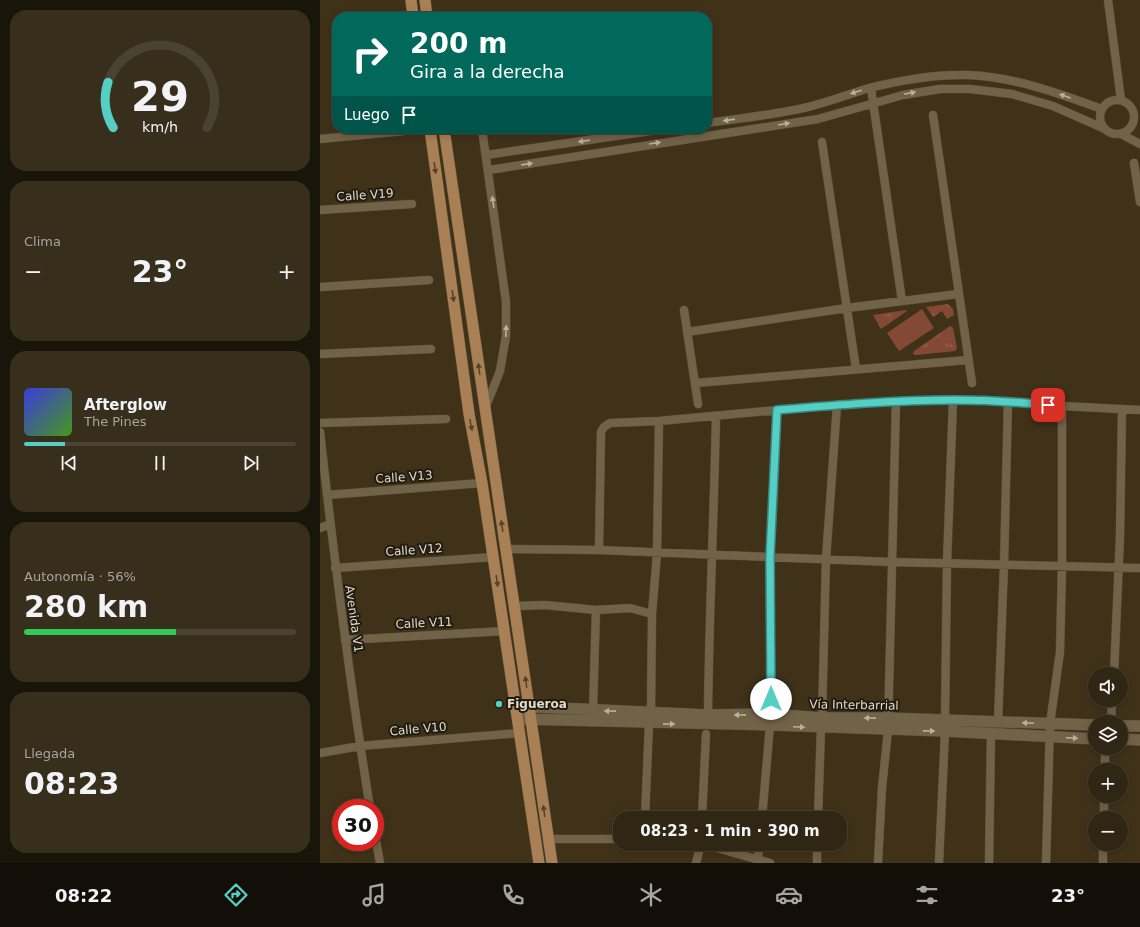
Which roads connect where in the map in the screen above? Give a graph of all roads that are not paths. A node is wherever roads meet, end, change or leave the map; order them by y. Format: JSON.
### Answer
{"nodes":[{"id":1,"x":411,"y":0,"type":"edge"},
{"id":2,"x":425,"y":0,"type":"edge"},
{"id":3,"x":1108,"y":0,"type":"edge"},
{"id":4,"x":412,"y":12,"type":"edge"},
{"id":5,"x":426,"y":12,"type":"edge"},
{"id":6,"x":871,"y":88,"type":"junction"},
{"id":7,"x":1121,"y":100,"type":"junction"},
{"id":8,"x":873,"y":103,"type":"junction"},
{"id":9,"x":1102,"y":109,"type":"junction"},
{"id":10,"x":933,"y":115,"type":"dead end"},
{"id":11,"x":712,"y":122,"type":"edge"},
{"id":12,"x":1105,"y":129,"type":"junction"},
{"id":13,"x":376,"y":134,"type":"edge"},
{"id":14,"x":431,"y":134,"type":"edge"},
{"id":15,"x":445,"y":134,"type":"edge"},
{"id":16,"x":483,"y":134,"type":"edge"},
{"id":17,"x":630,"y":134,"type":"edge"},
{"id":18,"x":1121,"y":134,"type":"junction"},
{"id":19,"x":320,"y":140,"type":"edge"},
{"id":20,"x":822,"y":142,"type":"dead end"},
{"id":21,"x":1140,"y":144,"type":"edge"},
{"id":22,"x":486,"y":155,"type":"junction"},
{"id":23,"x":1134,"y":163,"type":"dead end"},
{"id":24,"x":488,"y":170,"type":"junction"},
{"id":25,"x":1138,"y":178,"type":"edge"},
{"id":26,"x":1140,"y":202,"type":"edge"},
{"id":27,"x":412,"y":204,"type":"dead end"},
{"id":28,"x":320,"y":210,"type":"edge"},
{"id":29,"x":429,"y":280,"type":"dead end"},
{"id":30,"x":320,"y":287,"type":"edge"},
{"id":31,"x":958,"y":294,"type":"junction"},
{"id":32,"x":902,"y":300,"type":"junction"},
{"id":33,"x":847,"y":308,"type":"junction"},
{"id":34,"x":684,"y":310,"type":"dead end"},
{"id":35,"x":687,"y":332,"type":"junction"},
{"id":36,"x":431,"y":349,"type":"dead end"},
{"id":37,"x":320,"y":354,"type":"edge"},
{"id":38,"x":968,"y":360,"type":"junction"},
{"id":39,"x":856,"y":369,"type":"junction"},
{"id":40,"x":696,"y":383,"type":"junction"},
{"id":41,"x":972,"y":383,"type":"dead end"},
{"id":42,"x":953,"y":400,"type":"junction"},
{"id":43,"x":896,"y":401,"type":"junction"},
{"id":44,"x":1008,"y":401,"type":"junction"},
{"id":45,"x":698,"y":404,"type":"dead end"},
{"id":46,"x":837,"y":405,"type":"junction"},
{"id":47,"x":1062,"y":406,"type":"junction"},
{"id":48,"x":484,"y":409,"type":"junction"},
{"id":49,"x":1122,"y":409,"type":"junction"},
{"id":50,"x":777,"y":410,"type":"junction"},
{"id":51,"x":1140,"y":410,"type":"edge"},
{"id":52,"x":716,"y":416,"type":"junction"},
{"id":53,"x":446,"y":419,"type":"dead end"},
{"id":54,"x":659,"y":421,"type":"junction"},
{"id":55,"x":320,"y":423,"type":"edge"},
{"id":56,"x":320,"y":432,"type":"edge"},
{"id":57,"x":321,"y":459,"type":"edge"},
{"id":58,"x":482,"y":483,"type":"junction"},
{"id":59,"x":327,"y":495,"type":"junction"},
{"id":60,"x":330,"y":524,"type":"junction"},
{"id":61,"x":320,"y":528,"type":"edge"},
{"id":62,"x":506,"y":549,"type":"junction"},
{"id":63,"x":598,"y":550,"type":"junction"},
{"id":64,"x":657,"y":553,"type":"junction"},
{"id":65,"x":713,"y":555,"type":"junction"},
{"id":66,"x":494,"y":557,"type":"junction"},
{"id":67,"x":770,"y":557,"type":"junction"},
{"id":68,"x":826,"y":559,"type":"junction"},
{"id":69,"x":891,"y":562,"type":"junction"},
{"id":70,"x":947,"y":563,"type":"junction"},
{"id":71,"x":1004,"y":565,"type":"junction"},
{"id":72,"x":1062,"y":566,"type":"junction"},
{"id":73,"x":335,"y":568,"type":"junction"},
{"id":74,"x":1118,"y":568,"type":"junction"},
{"id":75,"x":1140,"y":568,"type":"edge"},
{"id":76,"x":515,"y":606,"type":"junction"},
{"id":77,"x":596,"y":610,"type":"junction"},
{"id":78,"x":652,"y":614,"type":"junction"},
{"id":79,"x":505,"y":631,"type":"junction"},
{"id":80,"x":345,"y":640,"type":"junction"},
{"id":81,"x":1114,"y":667,"type":"edge"},
{"id":82,"x":516,"y":706,"type":"junction"},
{"id":83,"x":529,"y":707,"type":"junction"},
{"id":84,"x":593,"y":710,"type":"junction"},
{"id":85,"x":651,"y":712,"type":"junction"},
{"id":86,"x":708,"y":715,"type":"junction"},
{"id":87,"x":888,"y":718,"type":"junction"},
{"id":88,"x":518,"y":719,"type":"junction"},
{"id":89,"x":532,"y":720,"type":"junction"},
{"id":90,"x":770,"y":720,"type":"junction"},
{"id":91,"x":998,"y":722,"type":"junction"},
{"id":92,"x":649,"y":723,"type":"junction"},
{"id":93,"x":821,"y":723,"type":"junction"},
{"id":94,"x":1050,"y":724,"type":"junction"},
{"id":95,"x":1088,"y":725,"type":"edge"},
{"id":96,"x":945,"y":726,"type":"junction"},
{"id":97,"x":1128,"y":726,"type":"edge"},
{"id":98,"x":1140,"y":726,"type":"edge"},
{"id":99,"x":888,"y":730,"type":"junction"},
{"id":100,"x":519,"y":733,"type":"junction"},
{"id":101,"x":706,"y":734,"type":"dead end"},
{"id":102,"x":991,"y":734,"type":"junction"},
{"id":103,"x":1050,"y":737,"type":"junction"},
{"id":104,"x":1088,"y":738,"type":"edge"},
{"id":105,"x":1128,"y":740,"type":"edge"},
{"id":106,"x":1140,"y":740,"type":"edge"},
{"id":107,"x":360,"y":746,"type":"junction"},
{"id":108,"x":320,"y":753,"type":"edge"},
{"id":109,"x":369,"y":799,"type":"edge"},
{"id":110,"x":645,"y":811,"type":"edge"},
{"id":111,"x":702,"y":811,"type":"edge"},
{"id":112,"x":763,"y":811,"type":"edge"},
{"id":113,"x":818,"y":811,"type":"edge"},
{"id":114,"x":548,"y":839,"type":"junction"},
{"id":115,"x":613,"y":839,"type":"edge"},
{"id":116,"x":378,"y":851,"type":"edge"},
{"id":117,"x":700,"y":851,"type":"edge"},
{"id":118,"x":726,"y":851,"type":"edge"},
{"id":119,"x":759,"y":851,"type":"edge"},
{"id":120,"x":817,"y":851,"type":"edge"},
{"id":121,"x":1103,"y":851,"type":"edge"},
{"id":122,"x":758,"y":860,"type":"junction"},
{"id":123,"x":380,"y":863,"type":"edge"},
{"id":124,"x":539,"y":863,"type":"edge"},
{"id":125,"x":552,"y":863,"type":"edge"},
{"id":126,"x":696,"y":863,"type":"edge"},
{"id":127,"x":770,"y":863,"type":"edge"},
{"id":128,"x":817,"y":863,"type":"edge"},
{"id":129,"x":878,"y":863,"type":"edge"},
{"id":130,"x":940,"y":863,"type":"edge"},
{"id":131,"x":988,"y":863,"type":"edge"},
{"id":132,"x":1046,"y":863,"type":"edge"},
{"id":133,"x":1103,"y":863,"type":"edge"}],
"edges":[{"from":1,"to":4,"type":"main road"},
{"from":2,"to":5,"type":"main road"},
{"from":3,"to":7,"type":"street"},
{"from":6,"to":8,"type":"street"},
{"from":9,"to":6,"type":"street","one_way":true},
{"from":6,"to":11,"type":"street","one_way":true},
{"from":7,"to":9,"type":"street"},
{"from":7,"to":18,"type":"street"},
{"from":8,"to":12,"type":"street","one_way":true},
{"from":24,"to":8,"type":"street","one_way":true},
{"from":8,"to":32,"type":"street"},
{"from":9,"to":12,"type":"street"},
{"from":10,"to":31,"type":"street"},
{"from":12,"to":18,"type":"street"},
{"from":13,"to":19,"type":"street"},
{"from":14,"to":58,"type":"main road","one_way":true},
{"from":48,"to":15,"type":"main road","one_way":true},
{"from":16,"to":22,"type":"street"},
{"from":17,"to":22,"type":"street","one_way":true},
{"from":18,"to":21,"type":"street"},
{"from":20,"to":33,"type":"street"},
{"from":22,"to":24,"type":"street"},
{"from":23,"to":25,"type":"street"},
{"from":48,"to":24,"type":"street","one_way":true},
{"from":25,"to":26,"type":"street"},
{"from":27,"to":28,"type":"street","name":"Calle V19"},
{"from":29,"to":30,"type":"street"},
{"from":31,"to":32,"type":"street"},
{"from":31,"to":38,"type":"street"},
{"from":32,"to":33,"type":"street"},
{"from":33,"to":35,"type":"street"},
{"from":33,"to":39,"type":"street"},
{"from":34,"to":35,"type":"street"},
{"from":35,"to":40,"type":"street"},
{"from":36,"to":37,"type":"street"},
{"from":38,"to":39,"type":"street"},
{"from":38,"to":41,"type":"street"},
{"from":39,"to":40,"type":"street"},
{"from":40,"to":45,"type":"street"},
{"from":42,"to":43,"type":"street"},
{"from":42,"to":44,"type":"street"},
{"from":42,"to":70,"type":"street"},
{"from":43,"to":46,"type":"street"},
{"from":43,"to":69,"type":"street"},
{"from":44,"to":47,"type":"street"},
{"from":44,"to":71,"type":"street"},
{"from":46,"to":50,"type":"street"},
{"from":46,"to":68,"type":"street"},
{"from":47,"to":49,"type":"street"},
{"from":47,"to":72,"type":"street"},
{"from":62,"to":48,"type":"main road","one_way":true},
{"from":49,"to":51,"type":"street"},
{"from":49,"to":74,"type":"street"},
{"from":50,"to":52,"type":"street"},
{"from":50,"to":67,"type":"street"},
{"from":52,"to":54,"type":"street"},
{"from":52,"to":65,"type":"street"},
{"from":53,"to":55,"type":"street"},
{"from":54,"to":63,"type":"street"},
{"from":54,"to":64,"type":"street"},
{"from":56,"to":57,"type":"street","name":"Avenida V1"},
{"from":57,"to":59,"type":"street","name":"Avenida V1"},
{"from":58,"to":59,"type":"street","name":"Calle V13"},
{"from":58,"to":66,"type":"main road"},
{"from":59,"to":60,"type":"street","name":"Avenida V1"},
{"from":60,"to":61,"type":"street"},
{"from":60,"to":73,"type":"street","name":"Avenida V1"},
{"from":62,"to":63,"type":"street"},
{"from":62,"to":76,"type":"main road"},
{"from":63,"to":64,"type":"street"},
{"from":64,"to":65,"type":"street"},
{"from":64,"to":78,"type":"street"},
{"from":65,"to":67,"type":"street"},
{"from":65,"to":86,"type":"street"},
{"from":66,"to":73,"type":"street","name":"Calle V12"},
{"from":66,"to":79,"type":"main road","one_way":true},
{"from":67,"to":68,"type":"street"},
{"from":67,"to":90,"type":"street"},
{"from":68,"to":69,"type":"street"},
{"from":68,"to":93,"type":"street"},
{"from":69,"to":70,"type":"street"},
{"from":69,"to":87,"type":"street"},
{"from":70,"to":71,"type":"street"},
{"from":70,"to":96,"type":"street"},
{"from":71,"to":72,"type":"street"},
{"from":71,"to":91,"type":"street"},
{"from":72,"to":74,"type":"street"},
{"from":72,"to":94,"type":"street"},
{"from":73,"to":80,"type":"street","name":"Avenida V1"},
{"from":74,"to":75,"type":"street"},
{"from":74,"to":81,"type":"street"},
{"from":76,"to":77,"type":"street"},
{"from":83,"to":76,"type":"main road","one_way":true},
{"from":77,"to":78,"type":"street"},
{"from":77,"to":84,"type":"street"},
{"from":78,"to":85,"type":"street"},
{"from":79,"to":80,"type":"street","name":"Calle V11"},
{"from":79,"to":82,"type":"main road"},
{"from":80,"to":107,"type":"street","name":"Avenida V1"},
{"from":82,"to":83,"type":"main road","name":"Vía Interbarrial"},
{"from":82,"to":88,"type":"main road"},
{"from":83,"to":84,"type":"main road","name":"Vía Interbarrial"},
{"from":83,"to":89,"type":"main road"},
{"from":85,"to":84,"type":"main road","name":"Vía Interbarrial","one_way":true},
{"from":85,"to":86,"type":"main road","name":"Vía Interbarrial"},
{"from":85,"to":92,"type":"street"},
{"from":90,"to":86,"type":"main road","name":"Vía Interbarrial","one_way":true},
{"from":87,"to":93,"type":"main road","name":"Vía Interbarrial","one_way":true},
{"from":87,"to":96,"type":"main road","name":"Vía Interbarrial"},
{"from":87,"to":99,"type":"street"},
{"from":88,"to":89,"type":"main road","name":"Vía Interbarrial"},
{"from":88,"to":100,"type":"main road"},
{"from":89,"to":92,"type":"main road","name":"Vía Interbarrial"},
{"from":114,"to":89,"type":"main road","one_way":true},
{"from":92,"to":90,"type":"main road","name":"Vía Interbarrial","one_way":true},
{"from":90,"to":93,"type":"main road","name":"Vía Interbarrial"},
{"from":90,"to":112,"type":"street"},
{"from":94,"to":91,"type":"main road","name":"Vía Interbarrial","one_way":true},
{"from":91,"to":96,"type":"main road","name":"Vía Interbarrial"},
{"from":92,"to":110,"type":"street"},
{"from":93,"to":99,"type":"main road","name":"Vía Interbarrial"},
{"from":93,"to":113,"type":"street"},
{"from":94,"to":95,"type":"main road","name":"Vía Interbarrial"},
{"from":94,"to":103,"type":"street"},
{"from":99,"to":96,"type":"main road","name":"Vía Interbarrial","one_way":true},
{"from":96,"to":102,"type":"main road","name":"Vía Interbarrial"},
{"from":96,"to":130,"type":"street"},
{"from":97,"to":98,"type":"main road"},
{"from":99,"to":129,"type":"street"},
{"from":100,"to":107,"type":"street","name":"Calle V10"},
{"from":100,"to":124,"type":"main road"},
{"from":101,"to":111,"type":"street"},
{"from":102,"to":103,"type":"main road","name":"Vía Interbarrial"},
{"from":102,"to":131,"type":"street"},
{"from":103,"to":104,"type":"main road","name":"Vía Interbarrial","one_way":true},
{"from":103,"to":132,"type":"street"},
{"from":105,"to":106,"type":"main road"},
{"from":107,"to":108,"type":"street","name":"Calle V10"},
{"from":107,"to":109,"type":"street","name":"Avenida V1"},
{"from":114,"to":115,"type":"street"},
{"from":114,"to":125,"type":"main road"},
{"from":116,"to":123,"type":"street"},
{"from":117,"to":126,"type":"street"},
{"from":118,"to":122,"type":"street"},
{"from":119,"to":122,"type":"street"},
{"from":120,"to":128,"type":"street"},
{"from":121,"to":133,"type":"street"},
{"from":122,"to":127,"type":"street"}]}
